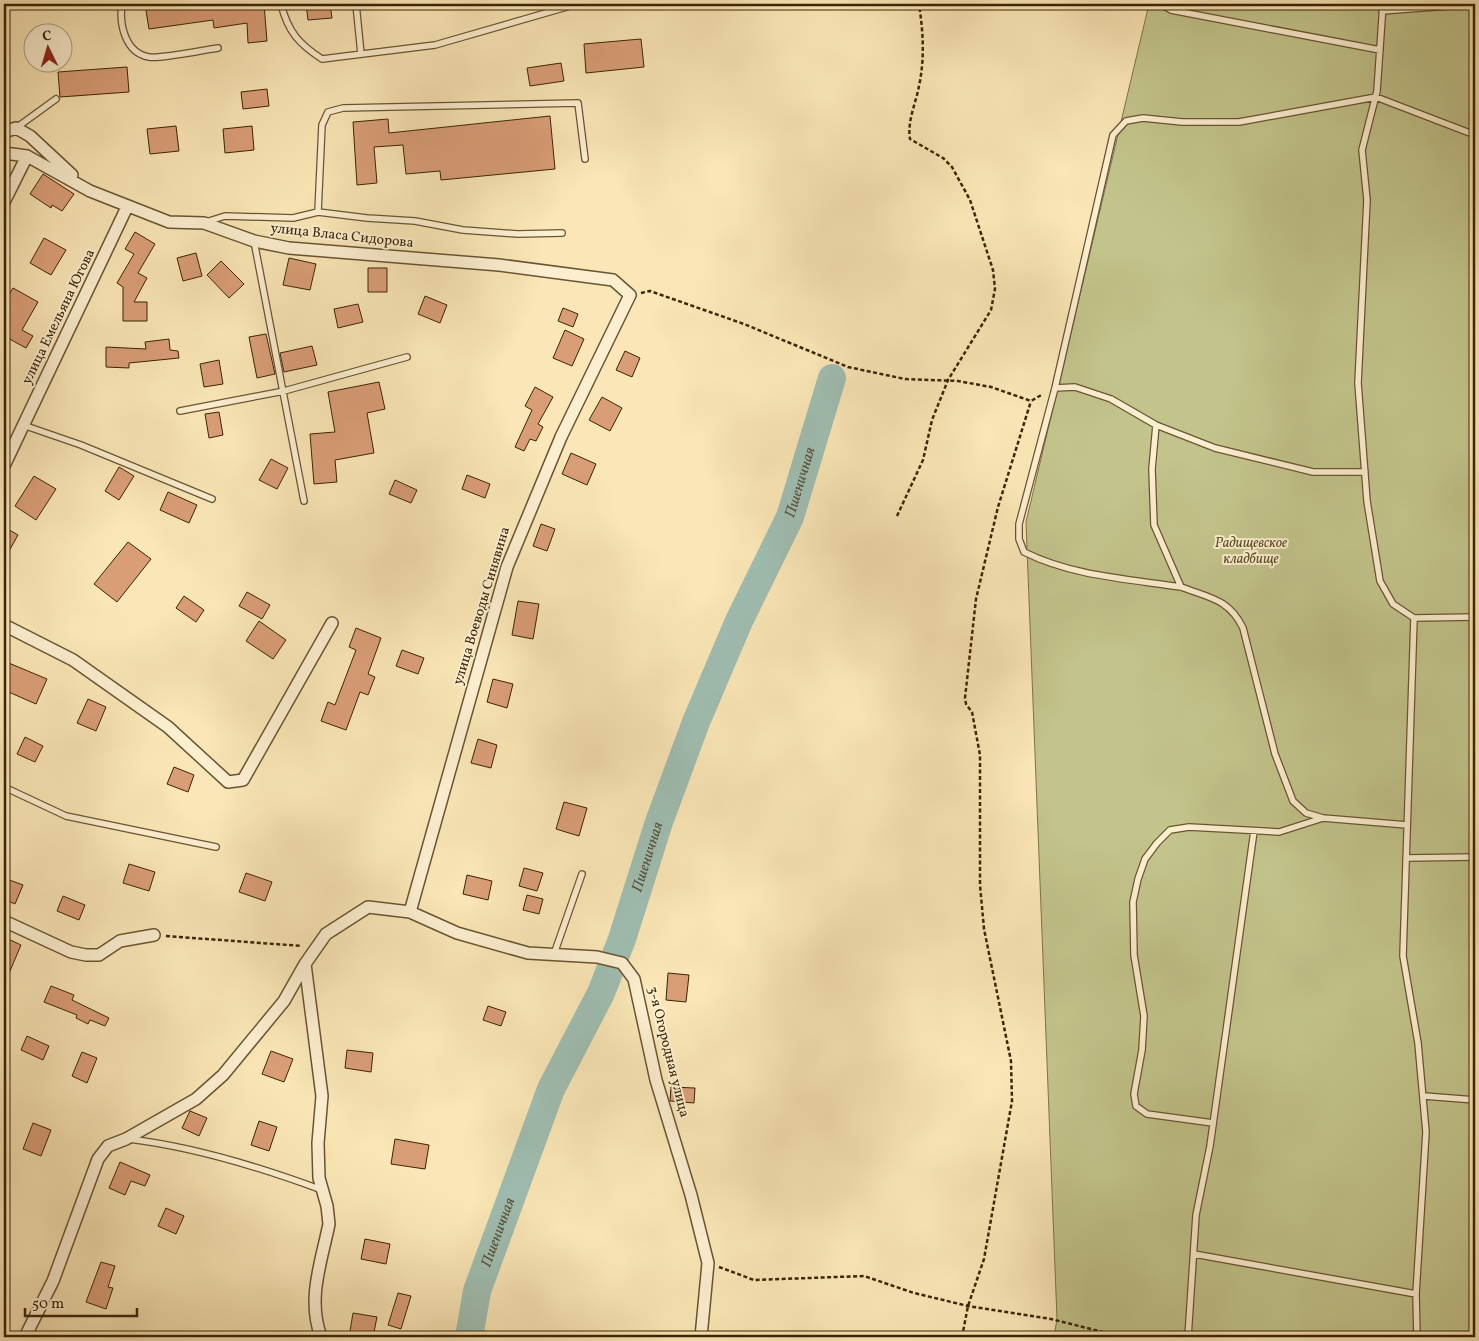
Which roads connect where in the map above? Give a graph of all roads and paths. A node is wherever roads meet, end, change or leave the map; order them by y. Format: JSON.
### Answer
{"nodes":[{"id":1,"x":122,"y":4,"type":"edge"},
{"id":2,"x":282,"y":4,"type":"edge"},
{"id":3,"x":356,"y":4,"type":"edge"},
{"id":4,"x":577,"y":4,"type":"edge"},
{"id":5,"x":919,"y":4,"type":"edge"},
{"id":6,"x":1160,"y":4,"type":"edge"},
{"id":7,"x":1382,"y":4,"type":"edge"},
{"id":8,"x":1475,"y":4,"type":"edge"},
{"id":9,"x":1171,"y":7,"type":"edge"},
{"id":10,"x":1382,"y":12,"type":"junction"},
{"id":11,"x":218,"y":48,"type":"dead end"},
{"id":12,"x":1380,"y":50,"type":"junction"},
{"id":13,"x":361,"y":54,"type":"junction"},
{"id":14,"x":1376,"y":97,"type":"junction"},
{"id":15,"x":56,"y":99,"type":"dead end"},
{"id":16,"x":16,"y":128,"type":"junction"},
{"id":17,"x":4,"y":132,"type":"edge"},
{"id":18,"x":1475,"y":135,"type":"edge"},
{"id":19,"x":4,"y":153,"type":"edge"},
{"id":20,"x":27,"y":156,"type":"junction"},
{"id":21,"x":585,"y":159,"type":"dead end"},
{"id":22,"x":90,"y":191,"type":"junction"},
{"id":23,"x":4,"y":202,"type":"edge"},
{"id":24,"x":127,"y":207,"type":"junction"},
{"id":25,"x":318,"y":212,"type":"junction"},
{"id":26,"x":204,"y":223,"type":"junction"},
{"id":27,"x":562,"y":233,"type":"dead end"},
{"id":28,"x":254,"y":241,"type":"junction"},
{"id":29,"x":630,"y":295,"type":"junction"},
{"id":30,"x":407,"y":357,"type":"dead end"},
{"id":31,"x":948,"y":380,"type":"junction"},
{"id":32,"x":1055,"y":388,"type":"junction"},
{"id":33,"x":284,"y":391,"type":"junction"},
{"id":34,"x":1031,"y":401,"type":"junction"},
{"id":35,"x":180,"y":411,"type":"dead end"},
{"id":36,"x":23,"y":425,"type":"junction"},
{"id":37,"x":1156,"y":425,"type":"junction"},
{"id":38,"x":4,"y":466,"type":"edge"},
{"id":39,"x":1364,"y":472,"type":"junction"},
{"id":40,"x":212,"y":500,"type":"dead end"},
{"id":41,"x":304,"y":501,"type":"dead end"},
{"id":42,"x":897,"y":516,"type":"dead end"},
{"id":43,"x":1181,"y":587,"type":"junction"},
{"id":44,"x":1475,"y":617,"type":"edge"},
{"id":45,"x":1414,"y":618,"type":"junction"},
{"id":46,"x":332,"y":623,"type":"dead end"},
{"id":47,"x":4,"y":625,"type":"edge"},
{"id":48,"x":4,"y":787,"type":"edge"},
{"id":49,"x":1323,"y":818,"type":"junction"},
{"id":50,"x":1407,"y":825,"type":"junction"},
{"id":51,"x":1254,"y":831,"type":"junction"},
{"id":52,"x":216,"y":847,"type":"dead end"},
{"id":53,"x":1475,"y":857,"type":"edge"},
{"id":54,"x":1406,"y":858,"type":"junction"},
{"id":55,"x":582,"y":874,"type":"dead end"},
{"id":56,"x":410,"y":912,"type":"junction"},
{"id":57,"x":4,"y":922,"type":"edge"},
{"id":58,"x":154,"y":935,"type":"joint"},
{"id":59,"x":316,"y":947,"type":"junction"},
{"id":60,"x":554,"y":954,"type":"junction"},
{"id":61,"x":304,"y":964,"type":"junction"},
{"id":62,"x":1424,"y":1096,"type":"junction"},
{"id":63,"x":1475,"y":1100,"type":"edge"},
{"id":64,"x":1213,"y":1123,"type":"junction"},
{"id":65,"x":126,"y":1139,"type":"junction"},
{"id":66,"x":322,"y":1190,"type":"junction"},
{"id":67,"x":1194,"y":1254,"type":"junction"},
{"id":68,"x":708,"y":1263,"type":"junction"},
{"id":69,"x":1416,"y":1294,"type":"junction"},
{"id":70,"x":968,"y":1306,"type":"junction"},
{"id":71,"x":25,"y":1337,"type":"edge"},
{"id":72,"x":321,"y":1337,"type":"edge"},
{"id":73,"x":702,"y":1337,"type":"edge"},
{"id":74,"x":962,"y":1337,"type":"edge"},
{"id":75,"x":1163,"y":1337,"type":"edge"},
{"id":76,"x":1188,"y":1337,"type":"edge"},
{"id":77,"x":1417,"y":1337,"type":"edge"}],
"edges":[{"from":1,"to":11,"type":"lane"},
{"from":2,"to":13,"type":"lane"},
{"from":3,"to":13,"type":"lane"},
{"from":4,"to":13,"type":"lane"},
{"from":5,"to":31,"type":"path"},
{"from":6,"to":9,"type":"lane"},
{"from":7,"to":10,"type":"lane"},
{"from":8,"to":10,"type":"lane"},
{"from":9,"to":12,"type":"lane"},
{"from":10,"to":12,"type":"lane"},
{"from":12,"to":14,"type":"lane"},
{"from":14,"to":18,"type":"lane"},
{"from":14,"to":32,"type":"lane"},
{"from":14,"to":39,"type":"lane"},
{"from":15,"to":16,"type":"lane"},
{"from":16,"to":17,"type":"street"},
{"from":16,"to":22,"type":"street"},
{"from":19,"to":20,"type":"street","name":"улица Власа Сидорова"},
{"from":20,"to":22,"type":"street","name":"улица Власа Сидорова"},
{"from":20,"to":23,"type":"street"},
{"from":21,"to":25,"type":"lane"},
{"from":22,"to":24,"type":"street","name":"улица Власа Сидорова"},
{"from":24,"to":26,"type":"street","name":"улица Власа Сидорова"},
{"from":24,"to":36,"type":"street","name":"улица Емельяна Югова"},
{"from":25,"to":26,"type":"lane"},
{"from":25,"to":27,"type":"lane"},
{"from":26,"to":28,"type":"street","name":"улица Власа Сидорова"},
{"from":28,"to":29,"type":"street","name":"улица Власа Сидорова"},
{"from":28,"to":33,"type":"lane"},
{"from":29,"to":31,"type":"path"},
{"from":29,"to":56,"type":"street","name":"улица Воеводы Синявина"},
{"from":30,"to":33,"type":"lane"},
{"from":31,"to":34,"type":"path"},
{"from":31,"to":42,"type":"path"},
{"from":32,"to":34,"type":"path"},
{"from":32,"to":37,"type":"lane"},
{"from":32,"to":43,"type":"lane"},
{"from":33,"to":35,"type":"lane"},
{"from":33,"to":41,"type":"lane"},
{"from":34,"to":70,"type":"path"},
{"from":36,"to":38,"type":"street","name":"улица Емельяна Югова"},
{"from":36,"to":40,"type":"lane"},
{"from":37,"to":39,"type":"lane"},
{"from":37,"to":43,"type":"lane"},
{"from":39,"to":45,"type":"lane"},
{"from":43,"to":49,"type":"lane"},
{"from":44,"to":45,"type":"lane"},
{"from":45,"to":50,"type":"lane"},
{"from":46,"to":47,"type":"street"},
{"from":48,"to":52,"type":"lane"},
{"from":49,"to":50,"type":"lane"},
{"from":49,"to":51,"type":"lane"},
{"from":50,"to":54,"type":"lane"},
{"from":51,"to":64,"type":"lane"},
{"from":51,"to":64,"type":"lane"},
{"from":53,"to":54,"type":"lane"},
{"from":54,"to":62,"type":"lane"},
{"from":55,"to":60,"type":"lane"},
{"from":56,"to":59,"type":"street","name":"3-я Огородная улица"},
{"from":56,"to":60,"type":"street","name":"3-я Огородная улица"},
{"from":57,"to":58,"type":"street"},
{"from":58,"to":59,"type":"path"},
{"from":59,"to":61,"type":"street","name":"3-я Огородная улица"},
{"from":60,"to":68,"type":"street","name":"3-я Огородная улица"},
{"from":61,"to":65,"type":"street","name":"3-я Огородная улица"},
{"from":61,"to":66,"type":"street"},
{"from":62,"to":63,"type":"lane"},
{"from":62,"to":69,"type":"lane"},
{"from":64,"to":67,"type":"lane"},
{"from":65,"to":66,"type":"lane"},
{"from":65,"to":71,"type":"street","name":"3-я Огородная улица"},
{"from":66,"to":72,"type":"street"},
{"from":67,"to":69,"type":"lane"},
{"from":67,"to":76,"type":"lane"},
{"from":68,"to":70,"type":"path"},
{"from":68,"to":73,"type":"street","name":"3-я Огородная улица"},
{"from":69,"to":77,"type":"lane"},
{"from":70,"to":74,"type":"path"},
{"from":70,"to":75,"type":"path"}]}
